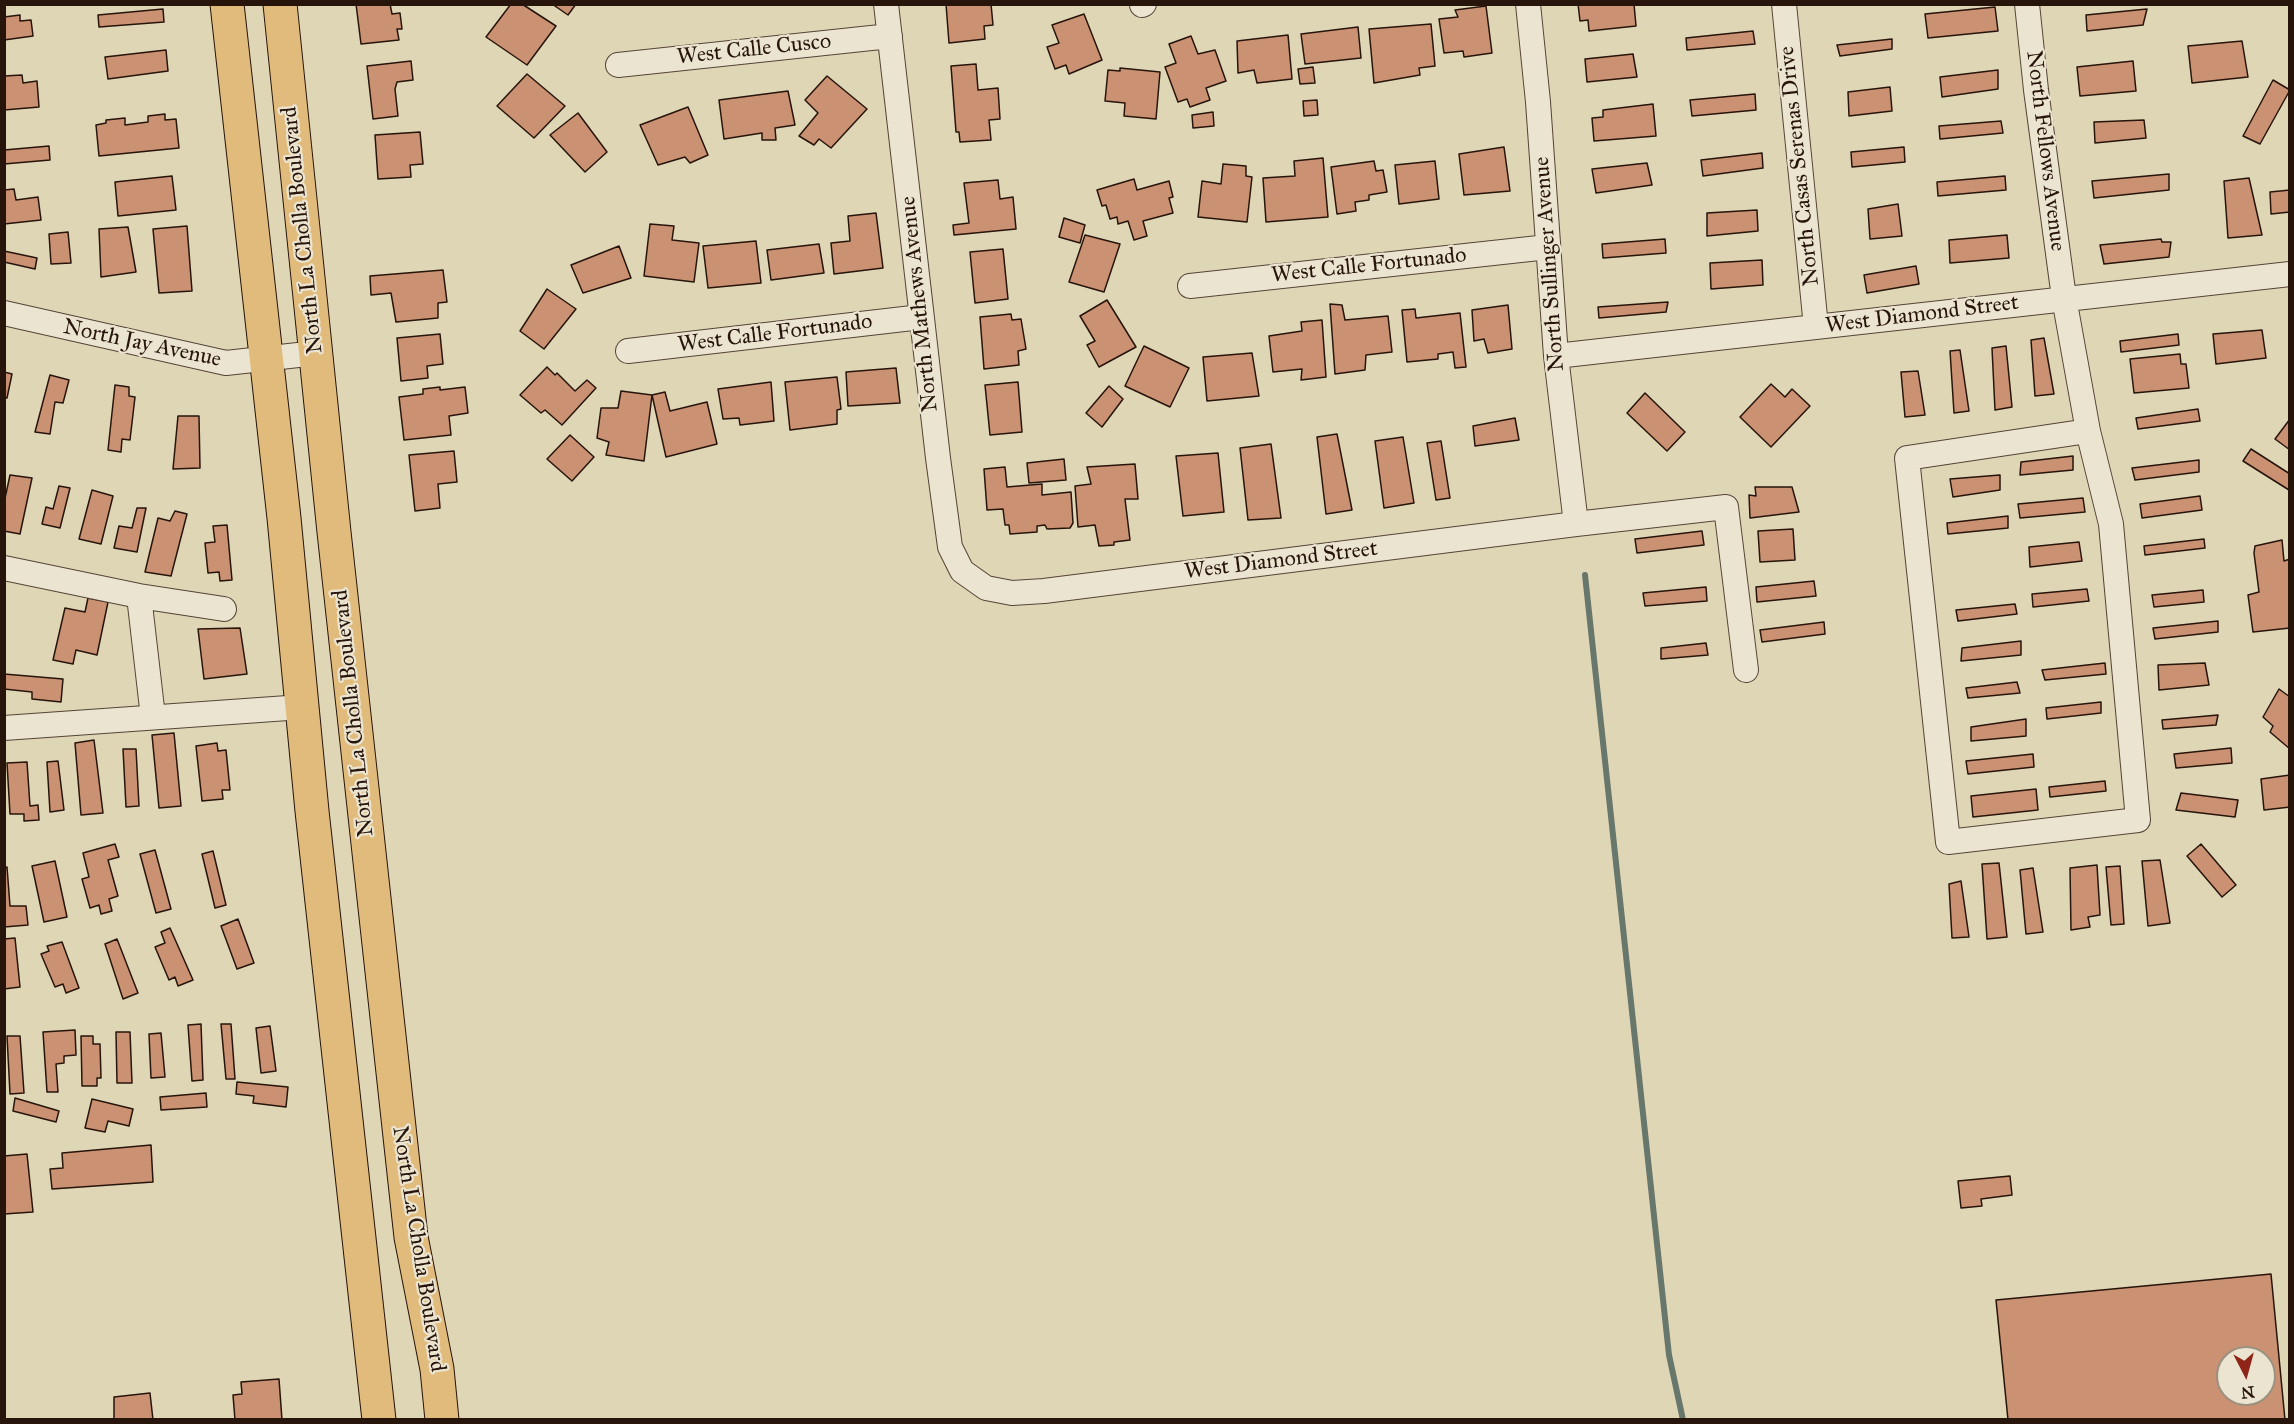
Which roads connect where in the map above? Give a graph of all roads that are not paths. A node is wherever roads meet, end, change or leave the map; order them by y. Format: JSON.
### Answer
{"nodes":[{"id":1,"x":226,"y":4,"type":"edge"},
{"id":2,"x":280,"y":4,"type":"edge"},
{"id":3,"x":886,"y":4,"type":"edge"},
{"id":4,"x":1528,"y":4,"type":"edge"},
{"id":5,"x":1784,"y":4,"type":"edge"},
{"id":6,"x":2027,"y":4,"type":"edge"},
{"id":7,"x":890,"y":36,"type":"junction"},
{"id":8,"x":618,"y":65,"type":"dead end"},
{"id":9,"x":1548,"y":247,"type":"junction"},
{"id":10,"x":2289,"y":274,"type":"edge"},
{"id":11,"x":1190,"y":286,"type":"dead end"},
{"id":12,"x":2064,"y":298,"type":"junction"},
{"id":13,"x":4,"y":313,"type":"edge"},
{"id":14,"x":921,"y":317,"type":"junction"},
{"id":15,"x":1816,"y":327,"type":"junction"},
{"id":16,"x":628,"y":351,"type":"dead end"},
{"id":17,"x":316,"y":353,"type":"junction"},
{"id":18,"x":1556,"y":356,"type":"junction"},
{"id":19,"x":265,"y":359,"type":"junction"},
{"id":20,"x":2088,"y":431,"type":"junction"},
{"id":21,"x":1576,"y":524,"type":"junction"},
{"id":22,"x":4,"y":568,"type":"edge"},
{"id":23,"x":986,"y":588,"type":"joint"},
{"id":24,"x":139,"y":596,"type":"junction"},
{"id":25,"x":224,"y":609,"type":"dead end"},
{"id":26,"x":1746,"y":670,"type":"dead end"},
{"id":27,"x":302,"y":707,"type":"junction"},
{"id":28,"x":153,"y":717,"type":"junction"},
{"id":29,"x":4,"y":728,"type":"edge"},
{"id":30,"x":379,"y":1419,"type":"edge"},
{"id":31,"x":442,"y":1419,"type":"edge"}],
"edges":[{"from":1,"to":19,"type":"main road"},
{"from":2,"to":17,"type":"main road","name":"North La Cholla Boulevard"},
{"from":3,"to":7,"type":"street","name":"North Mathews Avenue"},
{"from":4,"to":9,"type":"street","name":"North Sullinger Avenue"},
{"from":5,"to":15,"type":"street","name":"North Casas Serenas Drive"},
{"from":6,"to":12,"type":"street","name":"North Fellows Avenue"},
{"from":7,"to":8,"type":"street","name":"West Calle Cusco"},
{"from":7,"to":14,"type":"street","name":"North Mathews Avenue"},
{"from":9,"to":11,"type":"street","name":"West Calle Fortunado"},
{"from":9,"to":18,"type":"street","name":"North Sullinger Avenue"},
{"from":10,"to":12,"type":"street","name":"West Diamond Street"},
{"from":12,"to":15,"type":"street","name":"West Diamond Street"},
{"from":12,"to":20,"type":"street","name":"North Fellows Avenue"},
{"from":13,"to":19,"type":"street","name":"North Jay Avenue"},
{"from":14,"to":16,"type":"street","name":"West Calle Fortunado"},
{"from":14,"to":23,"type":"street","name":"North Mathews Avenue"},
{"from":15,"to":18,"type":"street","name":"West Diamond Street"},
{"from":17,"to":19,"type":"street","name":"North Jay Avenue"},
{"from":17,"to":31,"type":"main road","name":"North La Cholla Boulevard"},
{"from":18,"to":21,"type":"street","name":"North Sullinger Avenue"},
{"from":19,"to":27,"type":"main road"},
{"from":20,"to":20,"type":"street","name":"North Fellows Avenue"},
{"from":21,"to":23,"type":"street","name":"West Diamond Street"},
{"from":21,"to":26,"type":"street","name":"West Diamond Street"},
{"from":22,"to":24,"type":"street"},
{"from":24,"to":25,"type":"street"},
{"from":24,"to":28,"type":"street"},
{"from":27,"to":28,"type":"street"},
{"from":27,"to":30,"type":"main road"},
{"from":28,"to":29,"type":"street"}]}
